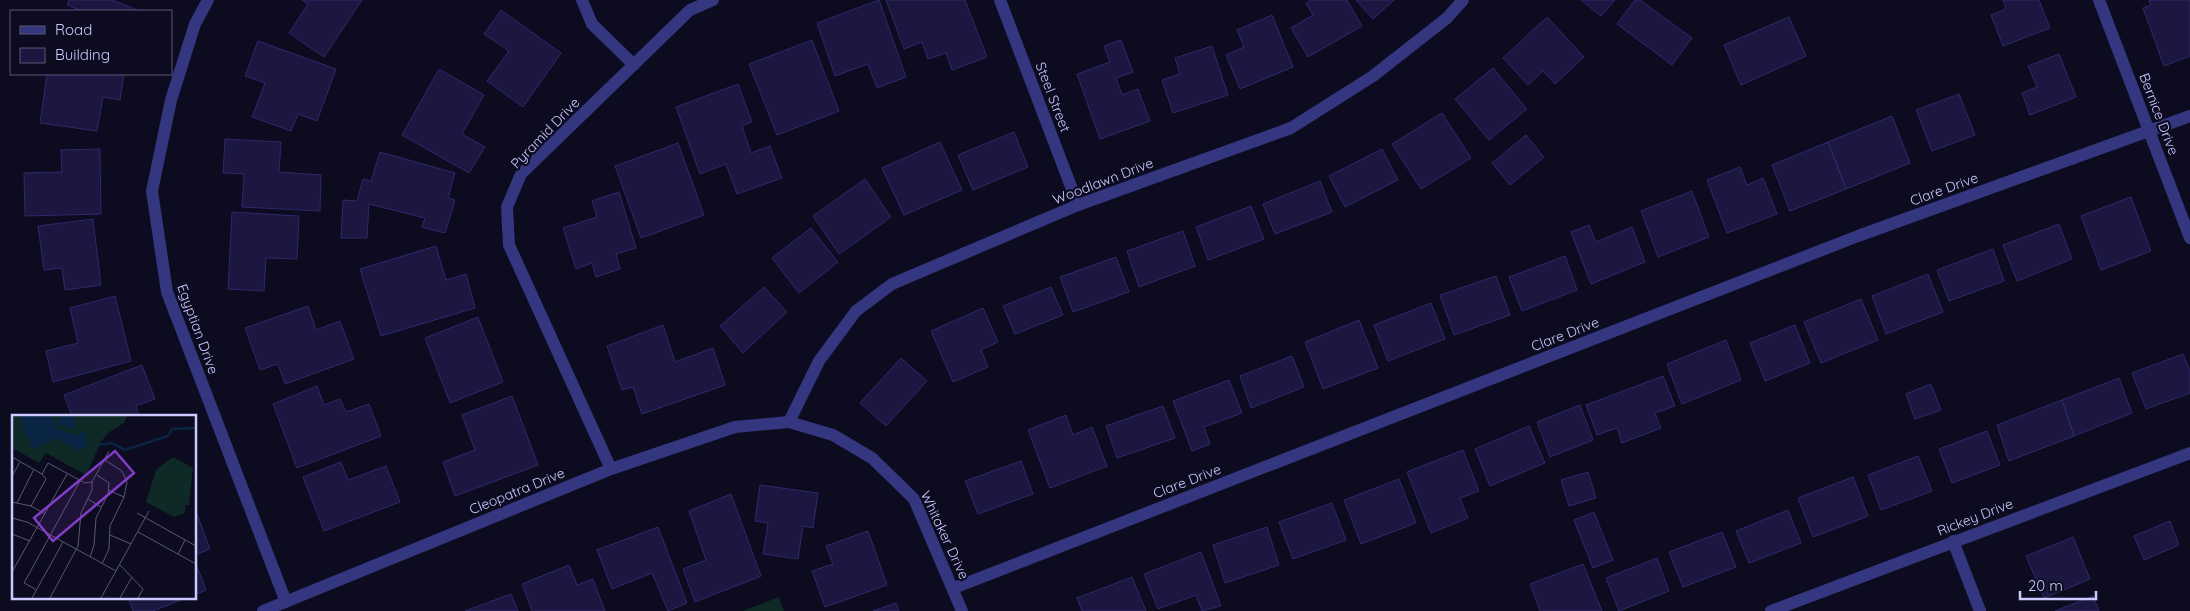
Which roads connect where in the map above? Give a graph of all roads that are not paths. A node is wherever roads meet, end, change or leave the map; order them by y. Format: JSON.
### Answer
{"nodes":[{"id":1,"x":208,"y":0,"type":"edge"},
{"id":2,"x":582,"y":0,"type":"edge"},
{"id":3,"x":713,"y":0,"type":"edge"},
{"id":4,"x":1000,"y":0,"type":"edge"},
{"id":5,"x":1462,"y":0,"type":"edge"},
{"id":6,"x":2099,"y":0,"type":"edge"},
{"id":7,"x":634,"y":65,"type":"junction"},
{"id":8,"x":2190,"y":116,"type":"edge"},
{"id":9,"x":2150,"y":131,"type":"junction"},
{"id":10,"x":1078,"y":205,"type":"junction"},
{"id":11,"x":2190,"y":238,"type":"edge"},
{"id":12,"x":789,"y":422,"type":"junction"},
{"id":13,"x":2190,"y":453,"type":"edge"},
{"id":14,"x":610,"y":469,"type":"junction"},
{"id":15,"x":1953,"y":541,"type":"junction"},
{"id":16,"x":954,"y":588,"type":"junction"},
{"id":17,"x":286,"y":602,"type":"junction"},
{"id":18,"x":263,"y":611,"type":"edge"},
{"id":19,"x":962,"y":611,"type":"edge"},
{"id":20,"x":1771,"y":611,"type":"edge"},
{"id":21,"x":1980,"y":611,"type":"edge"}],
"edges":[{"from":1,"to":17,"type":"street","name":"Egyptian Drive"},
{"from":2,"to":7,"type":"street"},
{"from":3,"to":7,"type":"street","name":"Pyramid Drive"},
{"from":4,"to":10,"type":"street","name":"Steel Street"},
{"from":5,"to":10,"type":"street","name":"Woodlawn Drive"},
{"from":6,"to":9,"type":"street","name":"Bernice Drive"},
{"from":7,"to":14,"type":"street","name":"Pyramid Drive"},
{"from":8,"to":9,"type":"street","name":"Clare Drive"},
{"from":9,"to":11,"type":"street","name":"Bernice Drive"},
{"from":9,"to":16,"type":"street","name":"Clare Drive"},
{"from":10,"to":12,"type":"street","name":"Woodlawn Drive"},
{"from":12,"to":14,"type":"street","name":"Cleopatra Drive"},
{"from":12,"to":16,"type":"street","name":"Whitaker Drive"},
{"from":13,"to":15,"type":"street","name":"Rickey Drive"},
{"from":14,"to":17,"type":"street","name":"Cleopatra Drive"},
{"from":15,"to":20,"type":"street","name":"Rickey Drive"},
{"from":15,"to":21,"type":"street"},
{"from":16,"to":19,"type":"street","name":"Whitaker Drive"},
{"from":17,"to":18,"type":"street","name":"Cleopatra Drive"}]}
